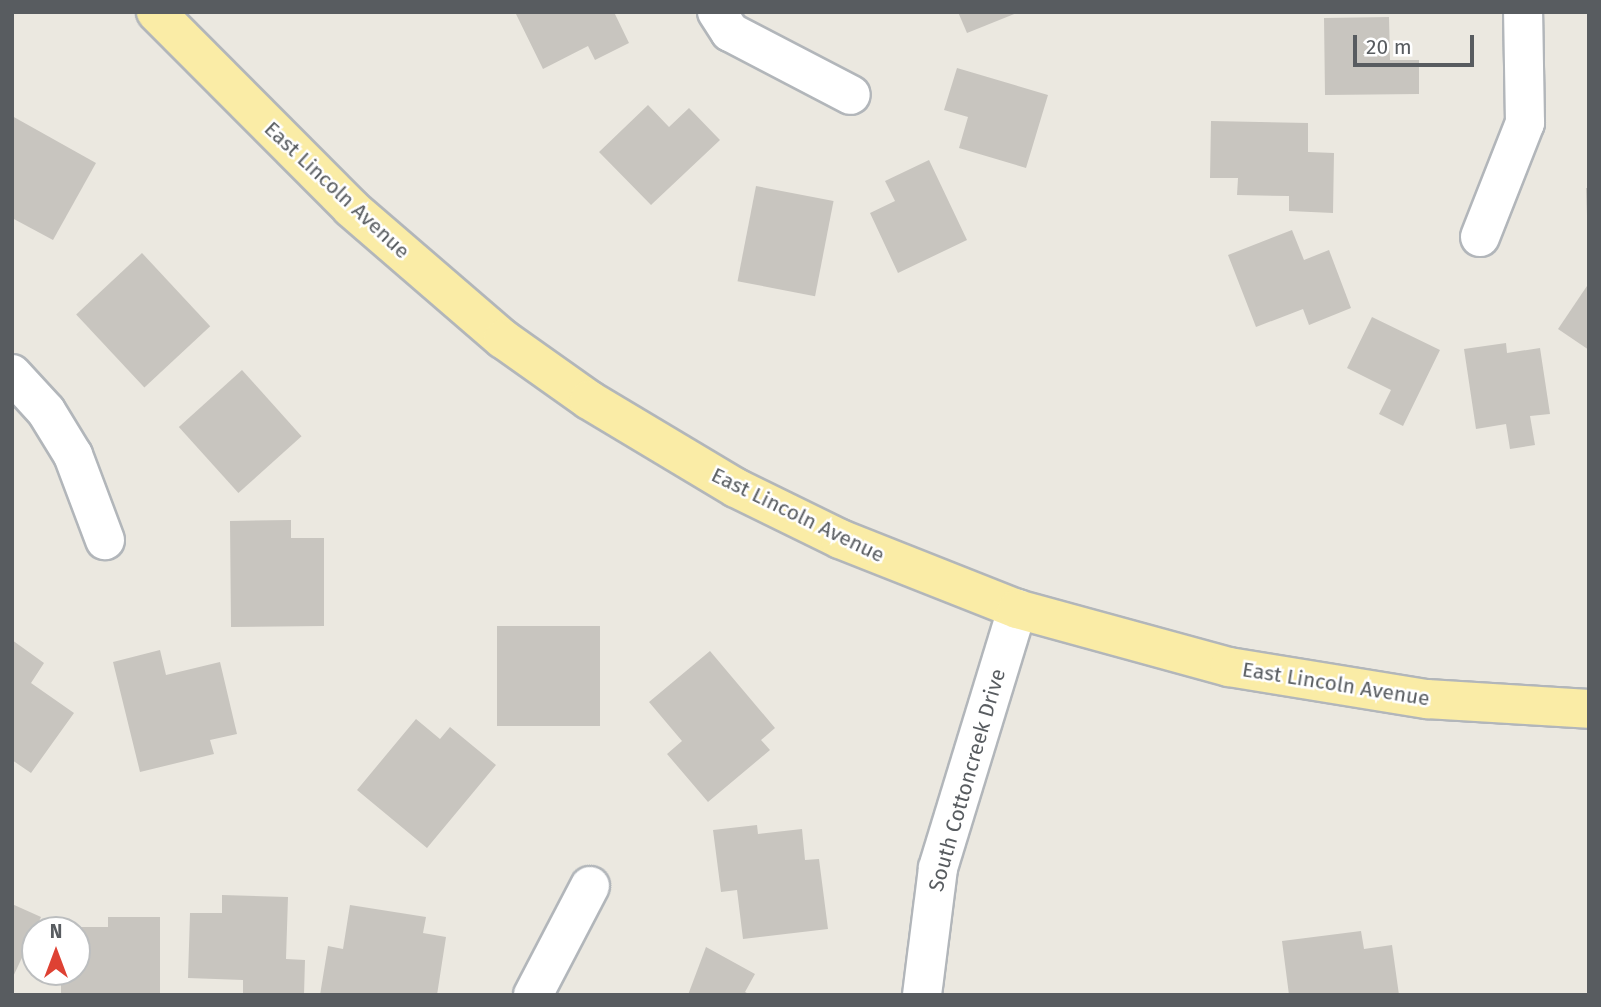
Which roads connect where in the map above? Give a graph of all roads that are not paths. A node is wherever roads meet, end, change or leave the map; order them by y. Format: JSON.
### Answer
{"nodes":[{"id":1,"x":156,"y":12,"type":"edge"},
{"id":2,"x":717,"y":12,"type":"edge"},
{"id":3,"x":1523,"y":12,"type":"edge"},
{"id":4,"x":850,"y":95,"type":"dead end"},
{"id":5,"x":1480,"y":237,"type":"dead end"},
{"id":6,"x":12,"y":374,"type":"edge"},
{"id":7,"x":104,"y":540,"type":"dead end"},
{"id":8,"x":1017,"y":609,"type":"junction"},
{"id":9,"x":1589,"y":709,"type":"edge"},
{"id":10,"x":590,"y":886,"type":"dead end"},
{"id":11,"x":533,"y":995,"type":"edge"},
{"id":12,"x":922,"y":995,"type":"edge"}],
"edges":[{"from":1,"to":8,"type":"main road","name":"East Lincoln Avenue"},
{"from":2,"to":4,"type":"street"},
{"from":3,"to":5,"type":"street"},
{"from":6,"to":7,"type":"street"},
{"from":8,"to":9,"type":"main road","name":"East Lincoln Avenue"},
{"from":8,"to":12,"type":"street","name":"South Cottoncreek Drive"},
{"from":10,"to":11,"type":"street"}]}
